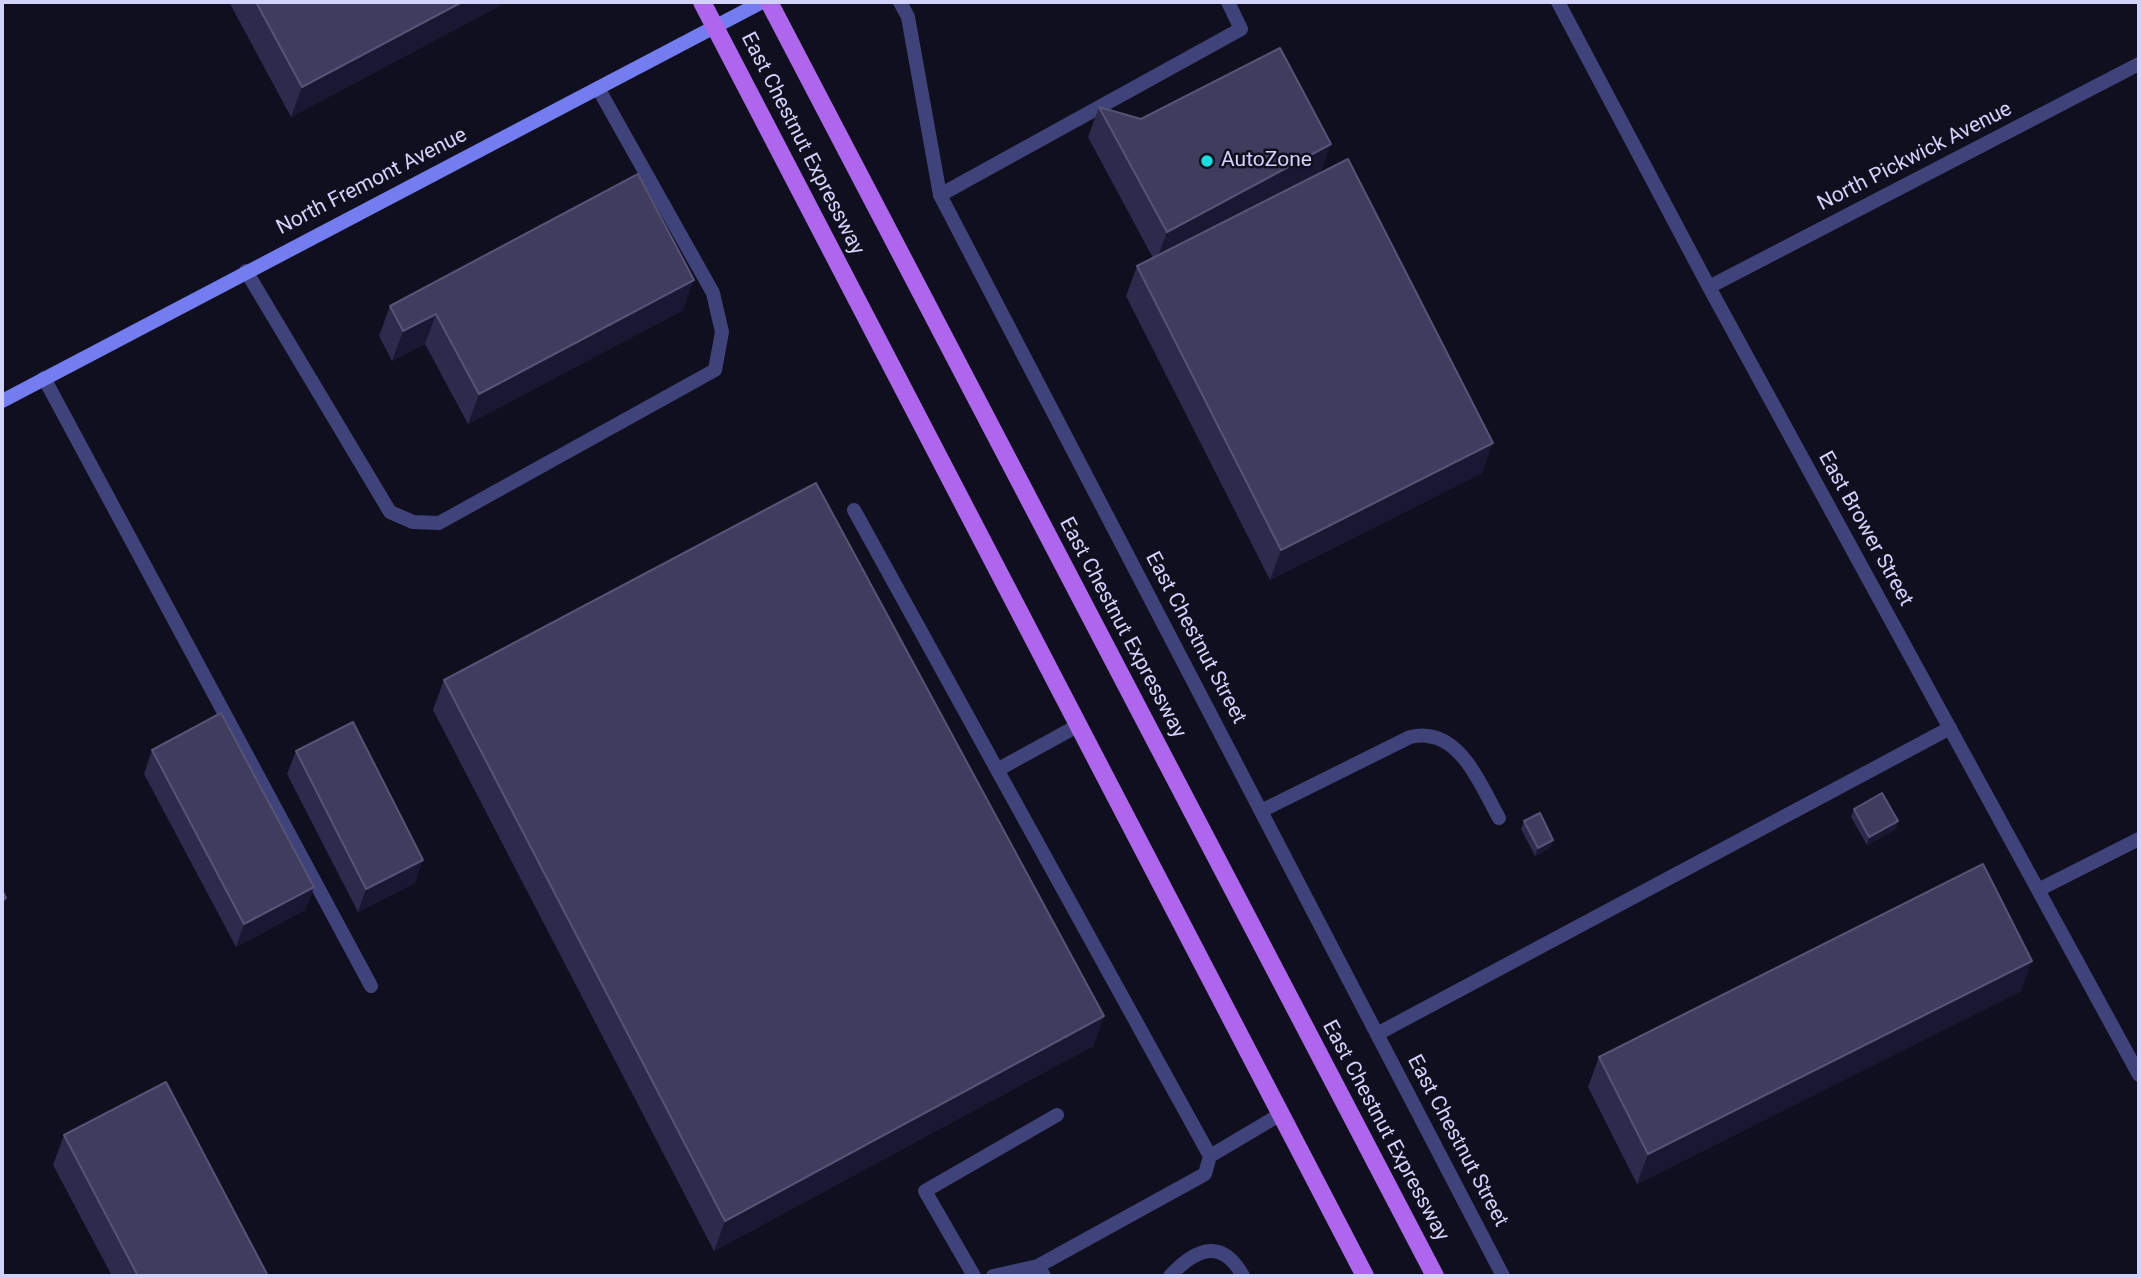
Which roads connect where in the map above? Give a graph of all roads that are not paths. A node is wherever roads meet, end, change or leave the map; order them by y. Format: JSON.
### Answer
{"nodes":[{"id":1,"x":702,"y":2,"type":"edge"},
{"id":2,"x":762,"y":2,"type":"edge"},
{"id":3,"x":769,"y":2,"type":"edge"},
{"id":4,"x":900,"y":2,"type":"edge"},
{"id":5,"x":1228,"y":2,"type":"edge"},
{"id":6,"x":1558,"y":2,"type":"edge"},
{"id":7,"x":716,"y":27,"type":"junction"},
{"id":8,"x":2139,"y":64,"type":"edge"},
{"id":9,"x":598,"y":88,"type":"junction"},
{"id":10,"x":940,"y":195,"type":"junction"},
{"id":11,"x":246,"y":271,"type":"junction"},
{"id":12,"x":1709,"y":287,"type":"junction"},
{"id":13,"x":44,"y":379,"type":"junction"},
{"id":14,"x":2,"y":401,"type":"edge"},
{"id":15,"x":854,"y":510,"type":"dead end"},
{"id":16,"x":1079,"y":725,"type":"junction"},
{"id":17,"x":1950,"y":728,"type":"junction"},
{"id":18,"x":997,"y":770,"type":"junction"},
{"id":19,"x":1261,"y":811,"type":"junction"},
{"id":20,"x":1499,"y":818,"type":"dead end"},
{"id":21,"x":2139,"y":839,"type":"edge"},
{"id":22,"x":2038,"y":890,"type":"junction"},
{"id":23,"x":371,"y":986,"type":"dead end"},
{"id":24,"x":1377,"y":1034,"type":"junction"},
{"id":25,"x":2139,"y":1074,"type":"edge"},
{"id":26,"x":1280,"y":1114,"type":"junction"},
{"id":27,"x":1056,"y":1115,"type":"dead end"},
{"id":28,"x":1210,"y":1156,"type":"junction"},
{"id":29,"x":1041,"y":1271,"type":"edge"},
{"id":30,"x":974,"y":1276,"type":"edge"},
{"id":31,"x":993,"y":1276,"type":"edge"},
{"id":32,"x":1170,"y":1276,"type":"edge"},
{"id":33,"x":1243,"y":1276,"type":"edge"},
{"id":34,"x":1365,"y":1276,"type":"edge"},
{"id":35,"x":1435,"y":1276,"type":"edge"},
{"id":36,"x":1503,"y":1276,"type":"edge"}],
"edges":[{"from":1,"to":7,"type":"main road","name":"East Chestnut Expressway"},
{"from":2,"to":7,"type":"street","name":"North Fremont Avenue"},
{"from":3,"to":35,"type":"main road","name":"East Chestnut Expressway"},
{"from":4,"to":10,"type":"street","name":"East Chestnut Street"},
{"from":5,"to":10,"type":"street"},
{"from":6,"to":12,"type":"street","name":"East Brower Street"},
{"from":7,"to":9,"type":"street","name":"North Fremont Avenue"},
{"from":7,"to":16,"type":"main road","name":"East Chestnut Expressway"},
{"from":8,"to":12,"type":"street","name":"North Pickwick Avenue"},
{"from":9,"to":11,"type":"street","name":"North Fremont Avenue"},
{"from":9,"to":11,"type":"street"},
{"from":10,"to":19,"type":"street","name":"East Chestnut Street"},
{"from":11,"to":13,"type":"street","name":"North Fremont Avenue"},
{"from":12,"to":17,"type":"street","name":"East Brower Street"},
{"from":13,"to":14,"type":"street","name":"North Fremont Avenue"},
{"from":13,"to":23,"type":"street"},
{"from":15,"to":18,"type":"street"},
{"from":16,"to":18,"type":"street"},
{"from":16,"to":26,"type":"main road","name":"East Chestnut Expressway"},
{"from":17,"to":22,"type":"street","name":"East Brower Street"},
{"from":17,"to":24,"type":"street"},
{"from":18,"to":28,"type":"street"},
{"from":19,"to":20,"type":"street"},
{"from":19,"to":24,"type":"street","name":"East Chestnut Street"},
{"from":21,"to":22,"type":"street"},
{"from":22,"to":25,"type":"street","name":"East Brower Street"},
{"from":24,"to":36,"type":"street","name":"East Chestnut Street"},
{"from":26,"to":28,"type":"street"},
{"from":26,"to":34,"type":"main road","name":"East Chestnut Expressway"},
{"from":27,"to":30,"type":"street"},
{"from":28,"to":29,"type":"street"},
{"from":29,"to":31,"type":"street"},
{"from":32,"to":33,"type":"street"}]}
